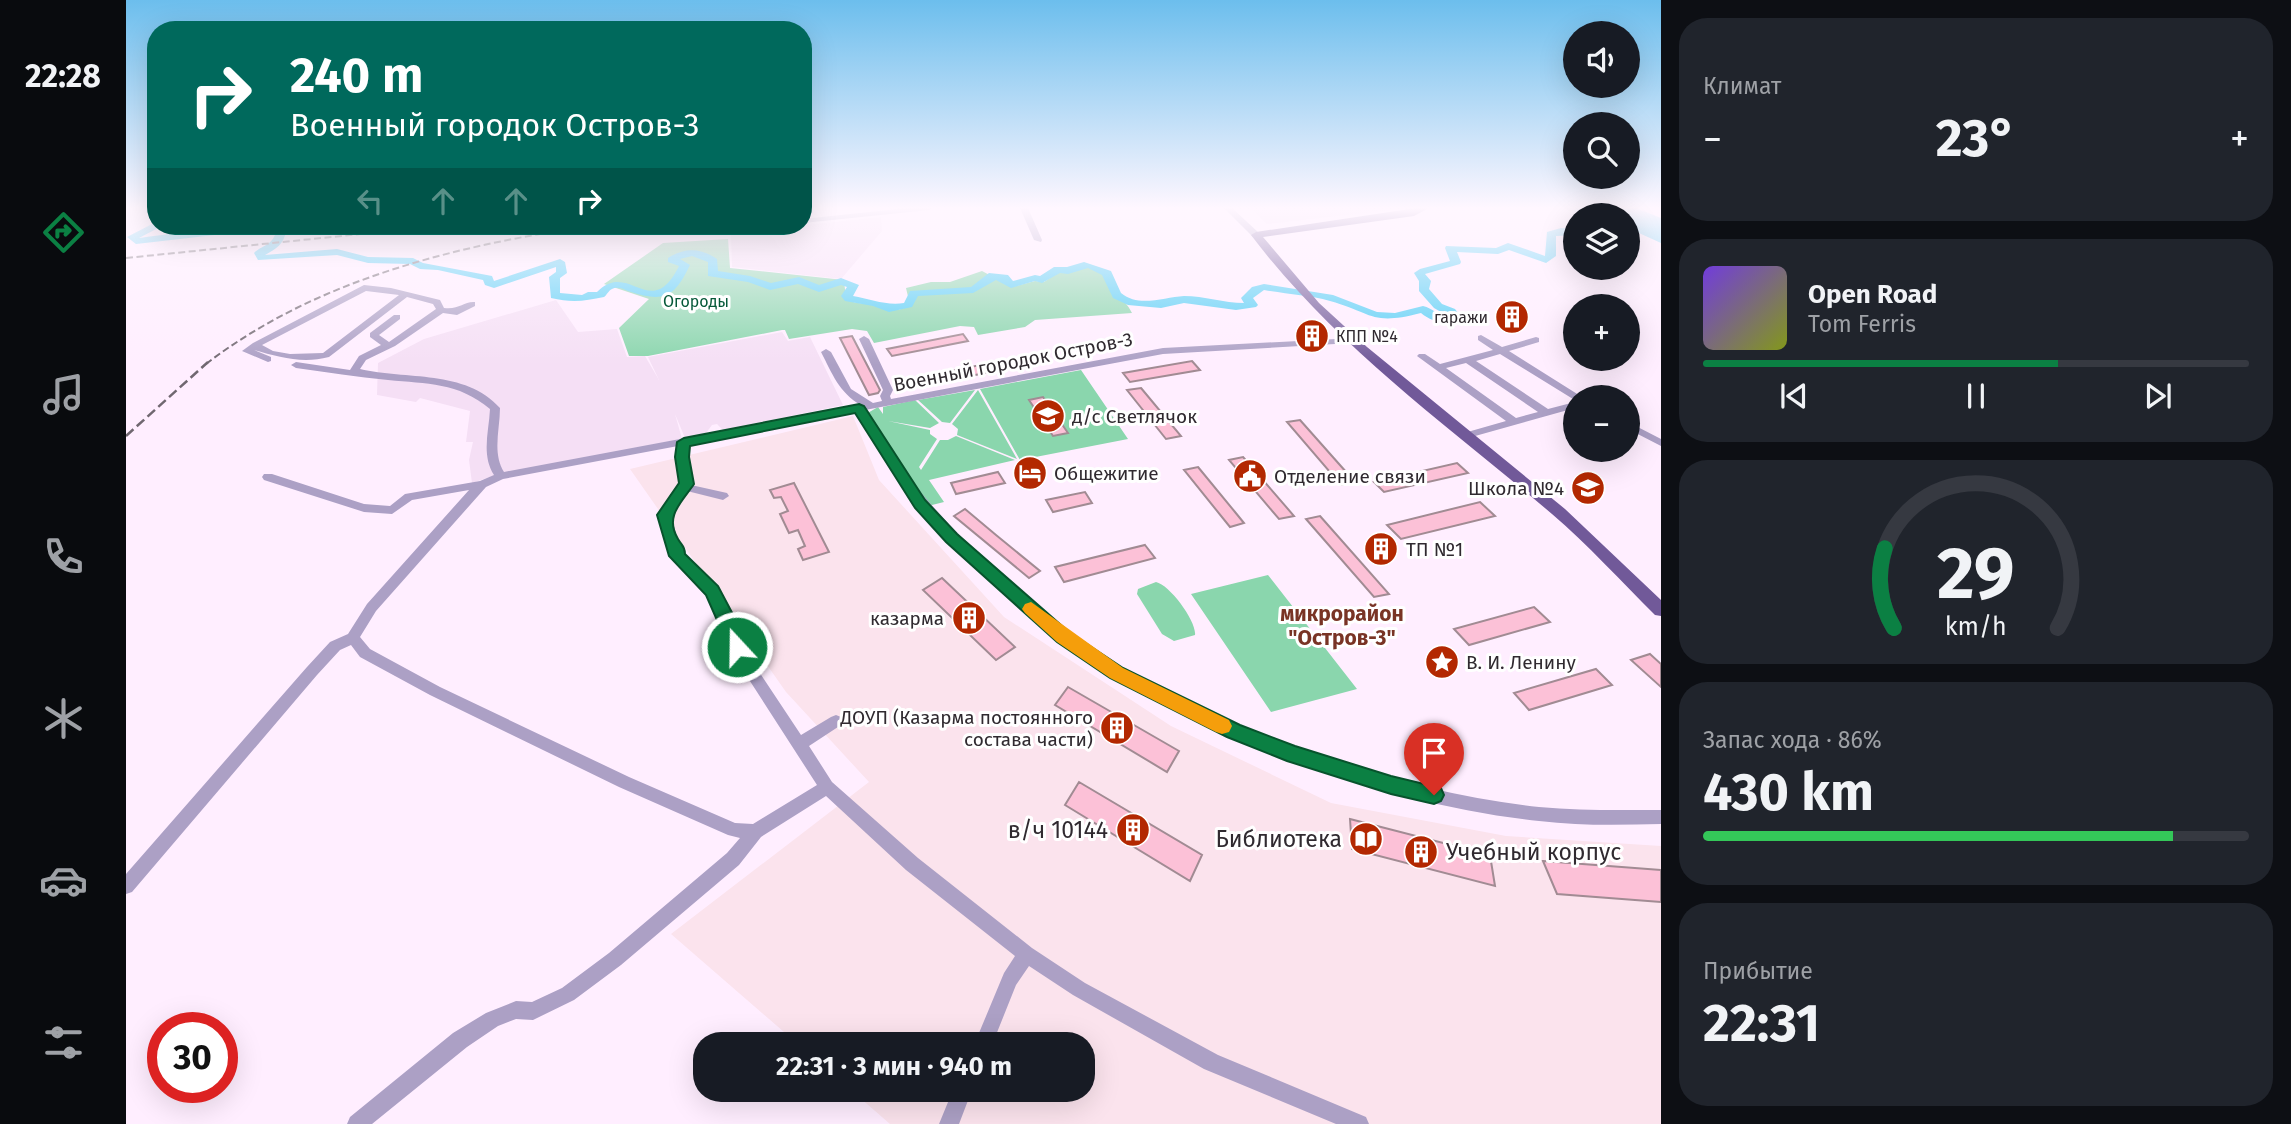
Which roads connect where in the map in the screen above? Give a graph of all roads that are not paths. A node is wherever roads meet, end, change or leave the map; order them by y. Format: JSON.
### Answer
{"nodes":[{"id":1,"x":1277,"y":260,"type":"edge"},
{"id":2,"x":404,"y":295,"type":"junction"},
{"id":3,"x":472,"y":304,"type":"dead end"},
{"id":4,"x":441,"y":310,"type":"junction"},
{"id":5,"x":397,"y":317,"type":"dead end"},
{"id":6,"x":1481,"y":338,"type":"dead end"},
{"id":7,"x":864,"y":339,"type":"dead end"},
{"id":8,"x":1352,"y":340,"type":"junction"},
{"id":9,"x":1536,"y":341,"type":"dead end"},
{"id":10,"x":256,"y":345,"type":"junction"},
{"id":11,"x":388,"y":346,"type":"junction"},
{"id":12,"x":1500,"y":350,"type":"junction"},
{"id":13,"x":826,"y":352,"type":"dead end"},
{"id":14,"x":326,"y":355,"type":"junction"},
{"id":15,"x":1422,"y":356,"type":"dead end"},
{"id":16,"x":1468,"y":359,"type":"junction"},
{"id":17,"x":335,"y":363,"type":"dead end"},
{"id":18,"x":311,"y":367,"type":"junction"},
{"id":19,"x":1439,"y":367,"type":"junction"},
{"id":20,"x":359,"y":369,"type":"junction"},
{"id":21,"x":1563,"y":388,"type":"edge"},
{"id":22,"x":888,"y":403,"type":"junction"},
{"id":23,"x":866,"y":407,"type":"junction"},
{"id":24,"x":1563,"y":408,"type":"edge"},
{"id":25,"x":1547,"y":413,"type":"junction"},
{"id":26,"x":1515,"y":422,"type":"junction"},
{"id":27,"x":1640,"y":432,"type":"edge"},
{"id":28,"x":1468,"y":435,"type":"junction"},
{"id":29,"x":684,"y":442,"type":"junction"},
{"id":30,"x":1661,"y":443,"type":"edge"},
{"id":31,"x":501,"y":476,"type":"junction"},
{"id":32,"x":268,"y":477,"type":"dead end"},
{"id":33,"x":482,"y":484,"type":"junction"},
{"id":34,"x":684,"y":487,"type":"junction"},
{"id":35,"x":723,"y":496,"type":"dead end"},
{"id":36,"x":1661,"y":610,"type":"edge"},
{"id":37,"x":353,"y":638,"type":"junction"},
{"id":38,"x":836,"y":721,"type":"dead end"},
{"id":39,"x":798,"y":744,"type":"junction"},
{"id":40,"x":827,"y":787,"type":"junction"},
{"id":41,"x":1661,"y":817,"type":"edge"},
{"id":42,"x":755,"y":832,"type":"junction"},
{"id":43,"x":126,"y":886,"type":"edge"},
{"id":44,"x":1026,"y":954,"type":"junction"},
{"id":45,"x":988,"y":1032,"type":"edge"},
{"id":46,"x":958,"y":1102,"type":"edge"},
{"id":47,"x":357,"y":1124,"type":"edge"},
{"id":48,"x":949,"y":1124,"type":"edge"},
{"id":49,"x":1359,"y":1124,"type":"edge"}],
"edges":[{"from":1,"to":8,"type":"main road"},
{"from":2,"to":4,"type":"street"},
{"from":2,"to":10,"type":"street"},
{"from":2,"to":14,"type":"street"},
{"from":3,"to":4,"type":"street"},
{"from":4,"to":11,"type":"street"},
{"from":5,"to":11,"type":"street"},
{"from":6,"to":12,"type":"street"},
{"from":7,"to":22,"type":"street"},
{"from":8,"to":22,"type":"street","name":"Военный городок Остров-3"},
{"from":8,"to":28,"type":"main road"},
{"from":9,"to":12,"type":"street"},
{"from":10,"to":14,"type":"street"},
{"from":10,"to":18,"type":"street"},
{"from":11,"to":20,"type":"street"},
{"from":12,"to":16,"type":"street"},
{"from":12,"to":21,"type":"street"},
{"from":13,"to":23,"type":"street"},
{"from":14,"to":18,"type":"street"},
{"from":15,"to":19,"type":"street"},
{"from":16,"to":19,"type":"street"},
{"from":16,"to":25,"type":"street"},
{"from":17,"to":20,"type":"street"},
{"from":18,"to":20,"type":"street"},
{"from":19,"to":26,"type":"street"},
{"from":20,"to":31,"type":"street"},
{"from":22,"to":23,"type":"street","name":"Военный городок Остров-3"},
{"from":23,"to":29,"type":"street","name":"Военный городок Остров-3"},
{"from":23,"to":41,"type":"street"},
{"from":24,"to":25,"type":"street"},
{"from":25,"to":26,"type":"street"},
{"from":26,"to":28,"type":"street"},
{"from":27,"to":30,"type":"street"},
{"from":28,"to":36,"type":"main road"},
{"from":29,"to":31,"type":"street","name":"Военный городок Остров-3"},
{"from":29,"to":34,"type":"street"},
{"from":31,"to":33,"type":"street","name":"Военный городок Остров-3"},
{"from":32,"to":33,"type":"street"},
{"from":33,"to":37,"type":"street"},
{"from":34,"to":35,"type":"street"},
{"from":34,"to":39,"type":"street"},
{"from":37,"to":42,"type":"street"},
{"from":37,"to":43,"type":"street"},
{"from":38,"to":39,"type":"street"},
{"from":39,"to":40,"type":"street"},
{"from":40,"to":42,"type":"street"},
{"from":40,"to":44,"type":"street"},
{"from":42,"to":47,"type":"street"},
{"from":44,"to":45,"type":"street"},
{"from":44,"to":49,"type":"street"},
{"from":46,"to":48,"type":"street"}]}
